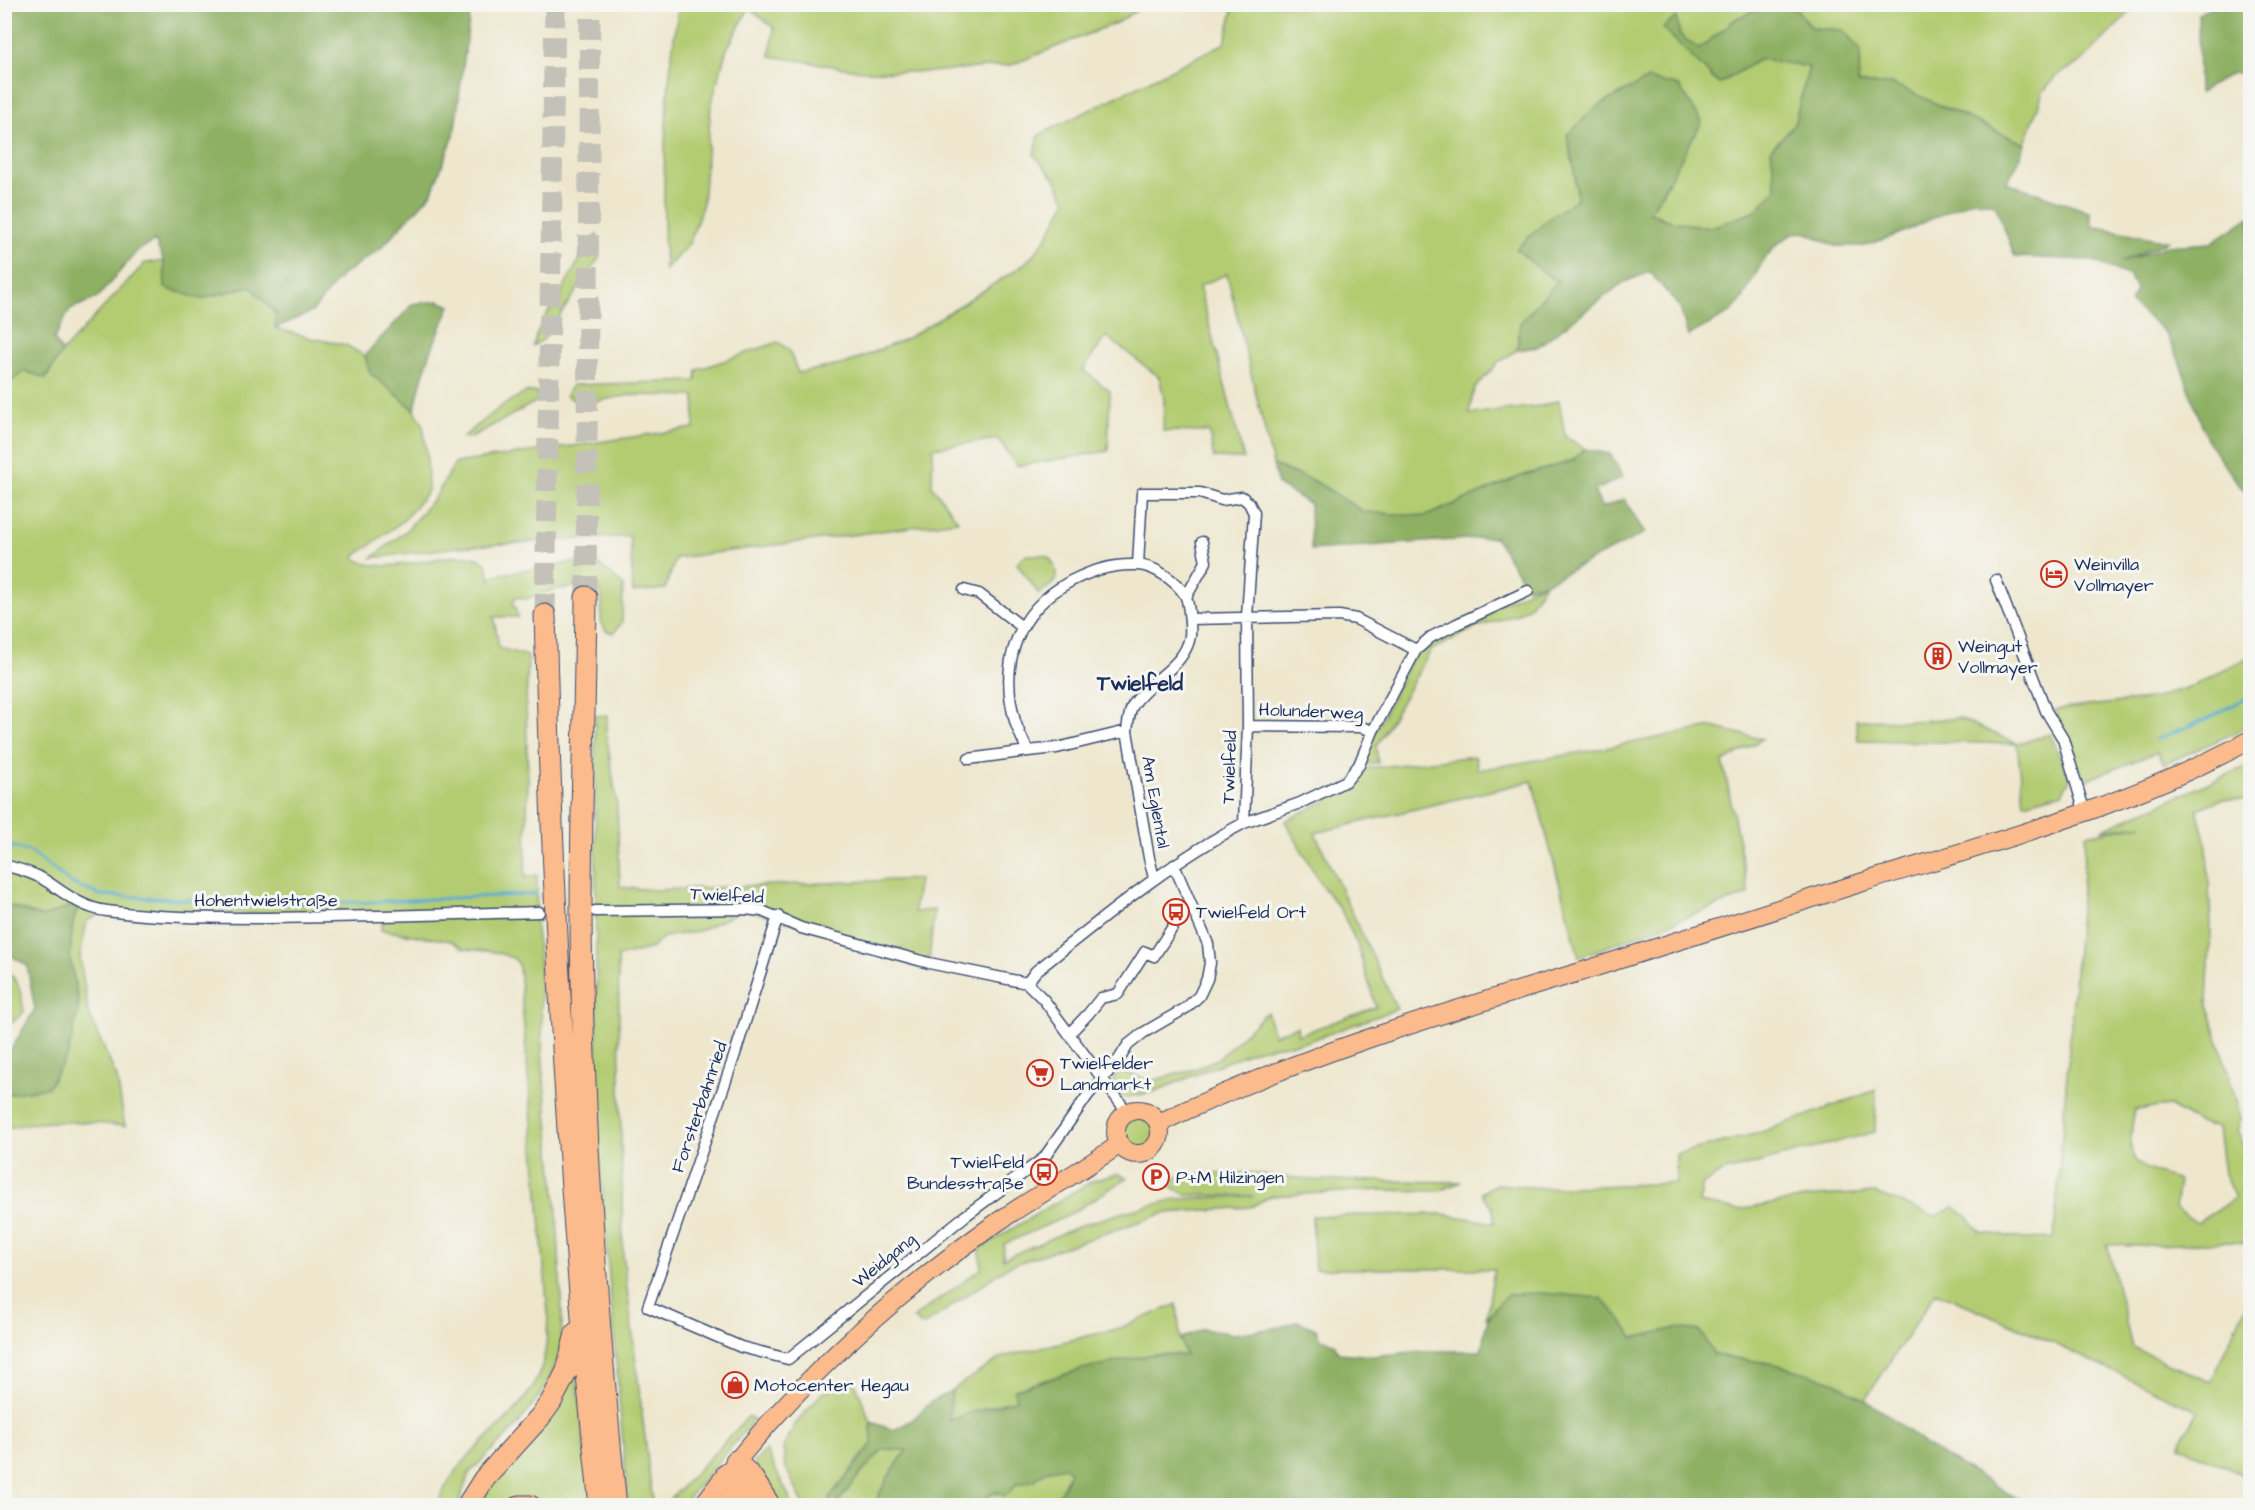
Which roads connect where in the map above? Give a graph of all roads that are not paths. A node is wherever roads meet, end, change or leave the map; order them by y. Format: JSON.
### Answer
{"nodes":[{"id":1,"x":1202,"y":542,"type":"dead end"},
{"id":2,"x":1138,"y":565,"type":"junction"},
{"id":3,"x":1996,"y":580,"type":"dead end"},
{"id":4,"x":964,"y":590,"type":"dead end"},
{"id":5,"x":1528,"y":591,"type":"dead end"},
{"id":6,"x":586,"y":597,"type":"tunnel mouth"},
{"id":7,"x":1186,"y":597,"type":"junction"},
{"id":8,"x":545,"y":615,"type":"tunnel mouth"},
{"id":9,"x":1247,"y":617,"type":"junction"},
{"id":10,"x":1190,"y":620,"type":"junction"},
{"id":11,"x":1022,"y":627,"type":"junction"},
{"id":12,"x":1416,"y":650,"type":"junction"},
{"id":13,"x":1248,"y":726,"type":"junction"},
{"id":14,"x":1126,"y":731,"type":"junction"},
{"id":15,"x":1373,"y":731,"type":"junction"},
{"id":16,"x":2250,"y":740,"type":"edge"},
{"id":17,"x":1028,"y":751,"type":"junction"},
{"id":18,"x":969,"y":759,"type":"dead end"},
{"id":19,"x":2085,"y":813,"type":"junction"},
{"id":20,"x":1244,"y":823,"type":"junction"},
{"id":21,"x":4,"y":865,"type":"edge"},
{"id":22,"x":1174,"y":866,"type":"junction"},
{"id":23,"x":1154,"y":878,"type":"junction"},
{"id":24,"x":595,"y":911,"type":"dead end"},
{"id":25,"x":1184,"y":911,"type":"dead end"},
{"id":26,"x":539,"y":912,"type":"dead end"},
{"id":27,"x":778,"y":916,"type":"junction"},
{"id":28,"x":1027,"y":983,"type":"junction"},
{"id":29,"x":1069,"y":1034,"type":"junction"},
{"id":30,"x":1101,"y":1078,"type":"junction"},
{"id":31,"x":1127,"y":1112,"type":"junction"},
{"id":32,"x":1158,"y":1123,"type":"junction"},
{"id":33,"x":1120,"y":1144,"type":"junction"},
{"id":34,"x":648,"y":1307,"type":"joint"},
{"id":35,"x":581,"y":1322,"type":"junction"},
{"id":36,"x":732,"y":1467,"type":"junction"},
{"id":37,"x":761,"y":1504,"type":"edge"},
{"id":38,"x":467,"y":1506,"type":"edge"},
{"id":39,"x":520,"y":1506,"type":"edge"},
{"id":40,"x":530,"y":1506,"type":"edge"},
{"id":41,"x":600,"y":1506,"type":"edge"},
{"id":42,"x":616,"y":1506,"type":"edge"},
{"id":43,"x":702,"y":1506,"type":"edge"},
{"id":44,"x":714,"y":1506,"type":"edge"}],
"edges":[{"from":1,"to":7,"type":"street"},
{"from":2,"to":7,"type":"street"},
{"from":2,"to":9,"type":"street","name":"Twielfeld"},
{"from":2,"to":11,"type":"street"},
{"from":3,"to":19,"type":"street"},
{"from":4,"to":11,"type":"street"},
{"from":5,"to":12,"type":"street"},
{"from":6,"to":42,"type":"highway"},
{"from":7,"to":10,"type":"street","name":"Am Eglental"},
{"from":8,"to":35,"type":"highway"},
{"from":9,"to":10,"type":"street"},
{"from":9,"to":12,"type":"street"},
{"from":9,"to":13,"type":"street","name":"Twielfeld"},
{"from":10,"to":14,"type":"street","name":"Am Eglental"},
{"from":11,"to":17,"type":"street"},
{"from":12,"to":15,"type":"street"},
{"from":13,"to":15,"type":"street","name":"Holunderweg"},
{"from":13,"to":20,"type":"street","name":"Twielfeld"},
{"from":14,"to":17,"type":"street"},
{"from":14,"to":23,"type":"street","name":"Am Eglental"},
{"from":15,"to":20,"type":"street"},
{"from":16,"to":19,"type":"main road"},
{"from":17,"to":18,"type":"street"},
{"from":19,"to":32,"type":"main road"},
{"from":20,"to":22,"type":"street","name":"Twielfeld"},
{"from":21,"to":26,"type":"street","name":"Hohentwielstraße"},
{"from":22,"to":23,"type":"street","name":"Twielfeld"},
{"from":22,"to":30,"type":"street","name":"Am Eglental"},
{"from":23,"to":28,"type":"street","name":"Twielfeld"},
{"from":24,"to":27,"type":"street","name":"Twielfeld"},
{"from":25,"to":29,"type":"street"},
{"from":27,"to":28,"type":"street","name":"Twielfeld"},
{"from":27,"to":34,"type":"street","name":"Forsterbahnried"},
{"from":28,"to":29,"type":"street"},
{"from":29,"to":30,"type":"street"},
{"from":30,"to":31,"type":"street"},
{"from":30,"to":34,"type":"street","name":"Weidgang"},
{"from":31,"to":32,"type":"main road"},
{"from":31,"to":33,"type":"main road"},
{"from":32,"to":33,"type":"main road"},
{"from":33,"to":36,"type":"main road"},
{"from":35,"to":38,"type":"highway"},
{"from":35,"to":41,"type":"highway"},
{"from":36,"to":37,"type":"highway"},
{"from":36,"to":43,"type":"main road"},
{"from":37,"to":44,"type":"highway"},
{"from":39,"to":40,"type":"highway"}]}
